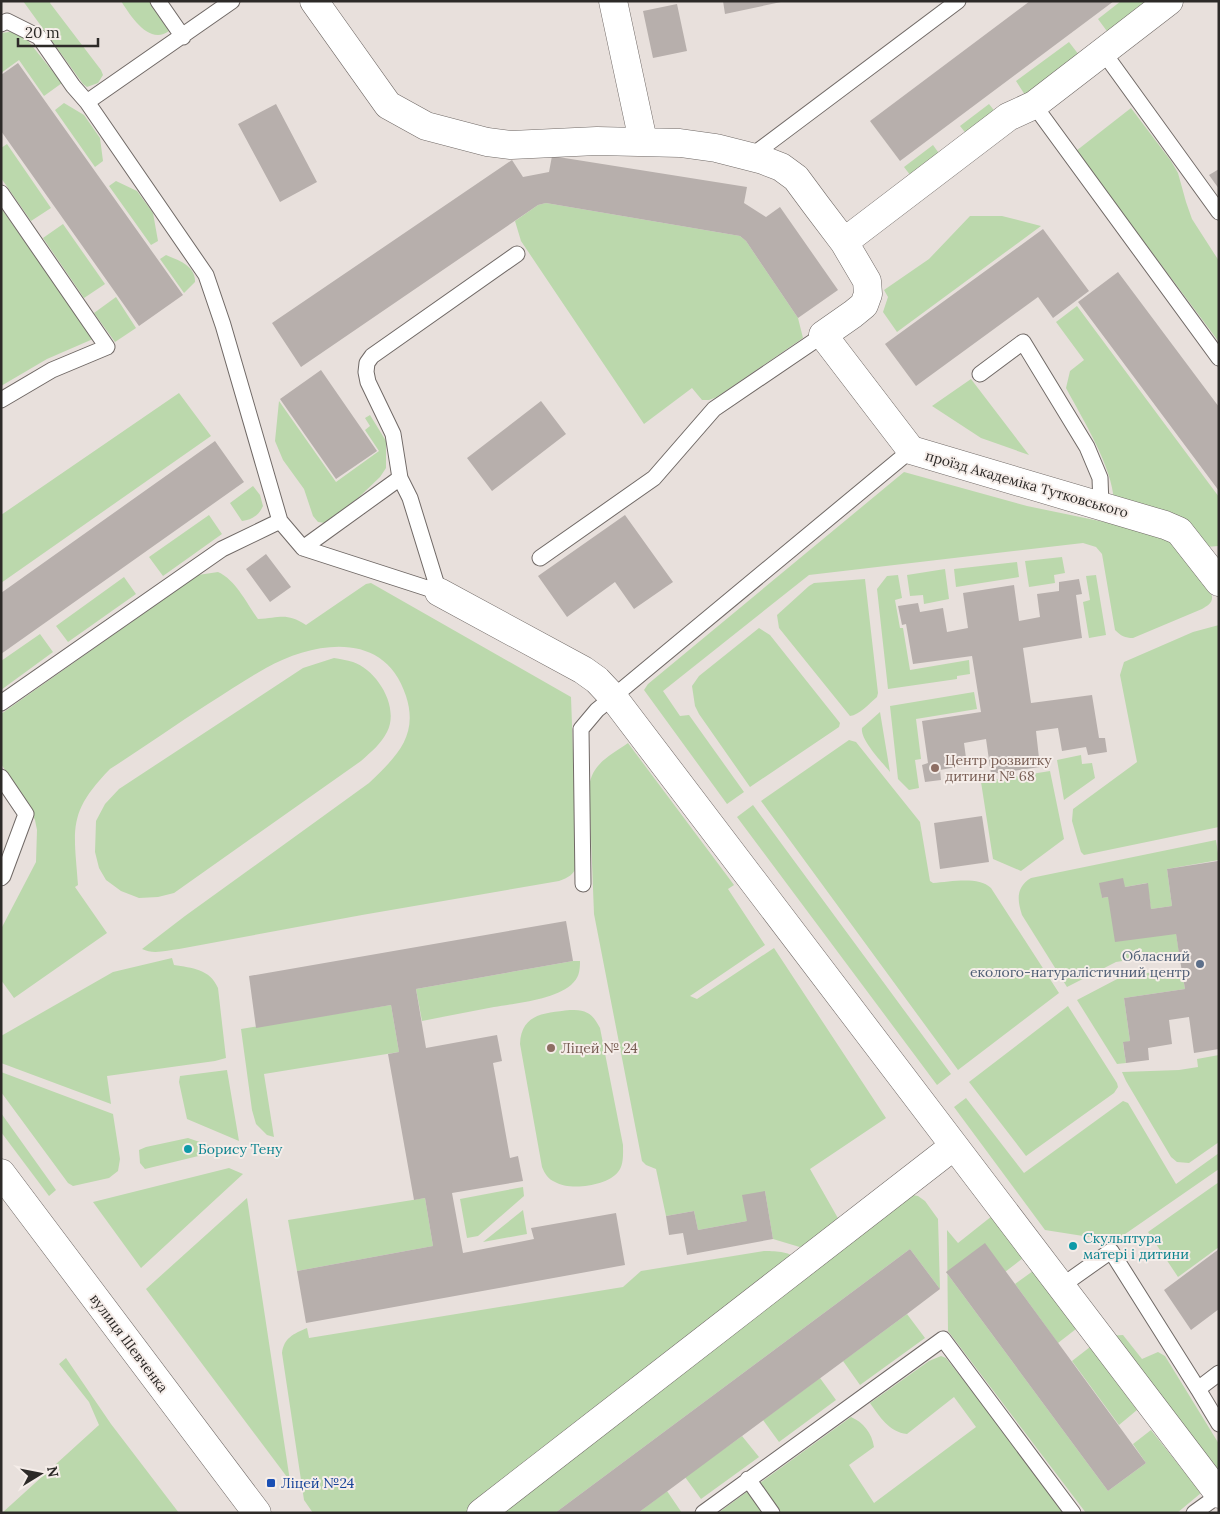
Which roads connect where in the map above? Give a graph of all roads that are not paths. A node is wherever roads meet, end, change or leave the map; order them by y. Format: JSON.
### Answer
{"nodes":[{"id":1,"x":158,"y":1,"type":"edge"},
{"id":2,"x":232,"y":1,"type":"edge"},
{"id":3,"x":314,"y":1,"type":"edge"},
{"id":4,"x":613,"y":1,"type":"edge"},
{"id":5,"x":958,"y":1,"type":"edge"},
{"id":6,"x":1169,"y":1,"type":"edge"},
{"id":7,"x":1,"y":24,"type":"edge"},
{"id":8,"x":182,"y":37,"type":"junction"},
{"id":9,"x":1104,"y":53,"type":"junction"},
{"id":10,"x":87,"y":102,"type":"junction"},
{"id":11,"x":1034,"y":105,"type":"junction"},
{"id":12,"x":642,"y":141,"type":"junction"},
{"id":13,"x":750,"y":157,"type":"junction"},
{"id":14,"x":1,"y":193,"type":"edge"},
{"id":15,"x":1219,"y":212,"type":"edge"},
{"id":16,"x":844,"y":242,"type":"junction"},
{"id":17,"x":517,"y":254,"type":"dead end"},
{"id":18,"x":822,"y":335,"type":"junction"},
{"id":19,"x":1219,"y":358,"type":"edge"},
{"id":20,"x":980,"y":374,"type":"dead end"},
{"id":21,"x":1,"y":400,"type":"edge"},
{"id":22,"x":911,"y":450,"type":"junction"},
{"id":23,"x":400,"y":478,"type":"junction"},
{"id":24,"x":1101,"y":506,"type":"junction"},
{"id":25,"x":280,"y":521,"type":"junction"},
{"id":26,"x":303,"y":548,"type":"junction"},
{"id":27,"x":540,"y":558,"type":"dead end"},
{"id":28,"x":1219,"y":582,"type":"edge"},
{"id":29,"x":438,"y":592,"type":"junction"},
{"id":30,"x":613,"y":696,"type":"junction"},
{"id":31,"x":1,"y":703,"type":"edge"},
{"id":32,"x":1,"y":777,"type":"edge"},
{"id":33,"x":1,"y":878,"type":"edge"},
{"id":34,"x":583,"y":884,"type":"dead end"},
{"id":35,"x":954,"y":1146,"type":"junction"},
{"id":36,"x":1,"y":1173,"type":"edge"},
{"id":37,"x":1060,"y":1287,"type":"junction"},
{"id":38,"x":1219,"y":1373,"type":"edge"},
{"id":39,"x":1198,"y":1389,"type":"junction"},
{"id":40,"x":1219,"y":1424,"type":"edge"},
{"id":41,"x":748,"y":1479,"type":"junction"},
{"id":42,"x":1219,"y":1495,"type":"edge"},
{"id":43,"x":257,"y":1513,"type":"edge"},
{"id":44,"x":481,"y":1513,"type":"edge"},
{"id":45,"x":703,"y":1513,"type":"edge"},
{"id":46,"x":772,"y":1513,"type":"edge"},
{"id":47,"x":1072,"y":1513,"type":"edge"},
{"id":48,"x":1194,"y":1513,"type":"edge"}],
"edges":[{"from":1,"to":8,"type":"lane"},
{"from":2,"to":8,"type":"lane"},
{"from":3,"to":12,"type":"street"},
{"from":4,"to":12,"type":"street"},
{"from":5,"to":13,"type":"lane"},
{"from":6,"to":9,"type":"street"},
{"from":7,"to":10,"type":"lane"},
{"from":8,"to":10,"type":"lane"},
{"from":9,"to":11,"type":"street"},
{"from":9,"to":15,"type":"lane"},
{"from":10,"to":25,"type":"lane"},
{"from":11,"to":16,"type":"street"},
{"from":11,"to":19,"type":"lane"},
{"from":12,"to":13,"type":"street"},
{"from":13,"to":16,"type":"street"},
{"from":14,"to":21,"type":"lane"},
{"from":16,"to":18,"type":"street"},
{"from":17,"to":23,"type":"lane"},
{"from":18,"to":22,"type":"street","name":"проїзд Академіка Тутковського"},
{"from":18,"to":27,"type":"lane"},
{"from":20,"to":24,"type":"lane"},
{"from":22,"to":24,"type":"street","name":"проїзд Академіка Тутковського"},
{"from":22,"to":30,"type":"lane"},
{"from":23,"to":26,"type":"lane"},
{"from":23,"to":29,"type":"lane"},
{"from":24,"to":28,"type":"street","name":"проїзд Академіка Тутковського"},
{"from":25,"to":26,"type":"lane"},
{"from":25,"to":31,"type":"lane"},
{"from":26,"to":29,"type":"lane"},
{"from":29,"to":30,"type":"street"},
{"from":30,"to":34,"type":"lane"},
{"from":30,"to":35,"type":"street"},
{"from":32,"to":33,"type":"lane"},
{"from":35,"to":37,"type":"street"},
{"from":35,"to":44,"type":"street"},
{"from":36,"to":43,"type":"street","name":"вулиця Шевченка"},
{"from":37,"to":39,"type":"lane"},
{"from":37,"to":42,"type":"street"},
{"from":38,"to":39,"type":"lane"},
{"from":39,"to":40,"type":"lane"},
{"from":41,"to":45,"type":"lane"},
{"from":41,"to":46,"type":"lane"},
{"from":41,"to":47,"type":"lane"},
{"from":42,"to":48,"type":"lane"}]}
